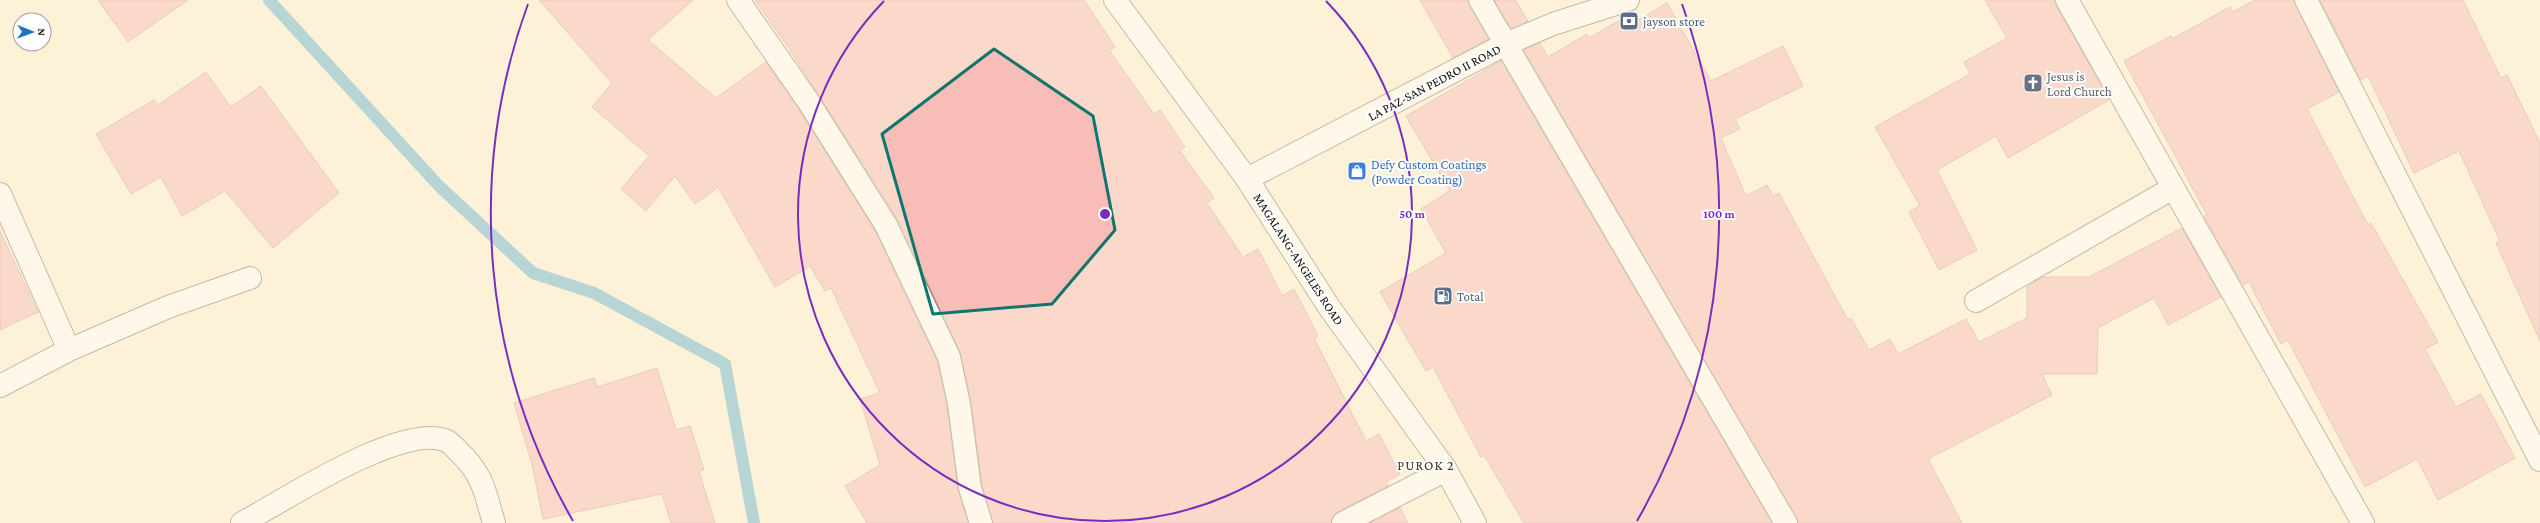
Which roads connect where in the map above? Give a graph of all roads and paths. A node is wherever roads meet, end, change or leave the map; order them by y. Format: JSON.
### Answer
{"nodes":[{"id":1,"x":738,"y":0,"type":"edge"},
{"id":2,"x":1115,"y":0,"type":"edge"},
{"id":3,"x":1480,"y":0,"type":"edge"},
{"id":4,"x":1628,"y":0,"type":"edge"},
{"id":5,"x":2066,"y":0,"type":"edge"},
{"id":6,"x":2306,"y":0,"type":"edge"},
{"id":7,"x":1506,"y":44,"type":"junction"},
{"id":8,"x":1246,"y":179,"type":"junction"},
{"id":9,"x":2173,"y":188,"type":"junction"},
{"id":10,"x":0,"y":194,"type":"edge"},
{"id":11,"x":250,"y":278,"type":"dead end"},
{"id":12,"x":1976,"y":301,"type":"dead end"},
{"id":13,"x":69,"y":350,"type":"junction"},
{"id":14,"x":0,"y":386,"type":"edge"},
{"id":15,"x":2540,"y":460,"type":"edge"},
{"id":16,"x":1446,"y":470,"type":"junction"},
{"id":17,"x":242,"y":523,"type":"edge"},
{"id":18,"x":494,"y":523,"type":"edge"},
{"id":19,"x":981,"y":523,"type":"edge"},
{"id":20,"x":1343,"y":523,"type":"edge"},
{"id":21,"x":1475,"y":523,"type":"edge"},
{"id":22,"x":1786,"y":523,"type":"edge"},
{"id":23,"x":2363,"y":523,"type":"edge"}],
"edges":[{"from":1,"to":19,"type":"street"},
{"from":2,"to":8,"type":"street","name":"MAGALANG-ANGELES ROAD"},
{"from":3,"to":7,"type":"street"},
{"from":4,"to":7,"type":"street","name":"LA PAZ-SAN PEDRO II ROAD"},
{"from":5,"to":9,"type":"street"},
{"from":6,"to":15,"type":"street"},
{"from":7,"to":8,"type":"street","name":"LA PAZ-SAN PEDRO II ROAD"},
{"from":7,"to":22,"type":"street"},
{"from":8,"to":16,"type":"street","name":"MAGALANG-ANGELES ROAD"},
{"from":9,"to":12,"type":"street"},
{"from":9,"to":23,"type":"street"},
{"from":10,"to":13,"type":"street"},
{"from":11,"to":13,"type":"street"},
{"from":13,"to":14,"type":"street"},
{"from":16,"to":20,"type":"street"},
{"from":16,"to":21,"type":"street","name":"MAGALANG-ANGELES ROAD"},
{"from":17,"to":18,"type":"street"}]}
